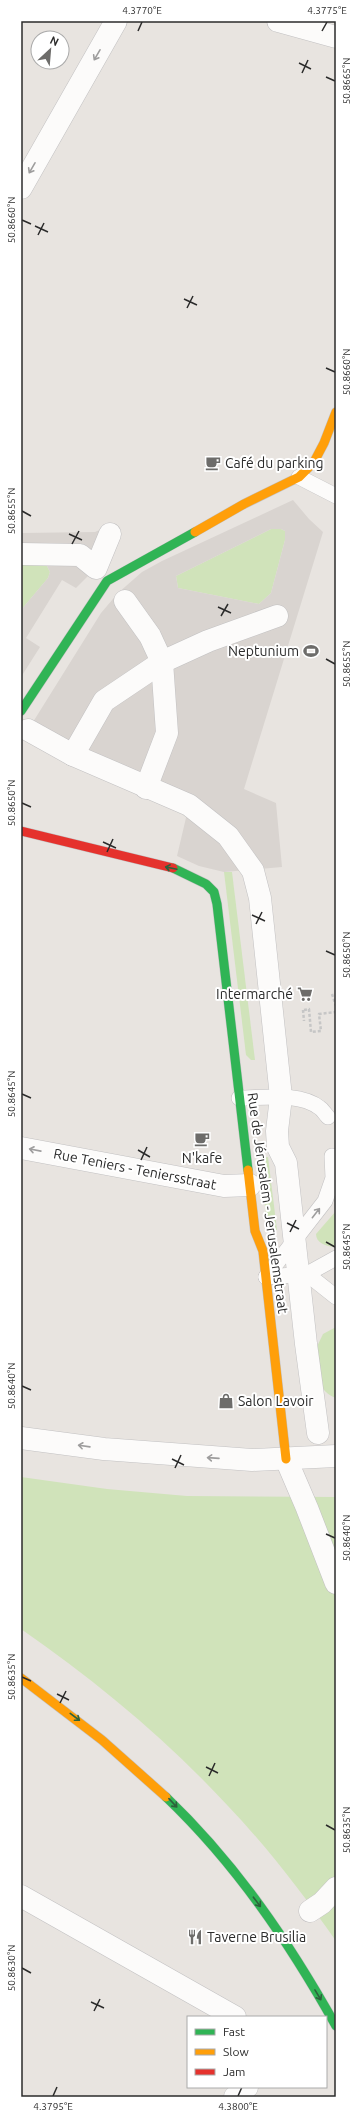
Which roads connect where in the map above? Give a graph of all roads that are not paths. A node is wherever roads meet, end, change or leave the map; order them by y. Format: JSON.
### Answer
{"nodes":[{"id":1,"x":116,"y":21,"type":"edge"},
{"id":2,"x":278,"y":21,"type":"edge"},
{"id":3,"x":336,"y":36,"type":"edge"},
{"id":4,"x":21,"y":188,"type":"edge"},
{"id":5,"x":336,"y":412,"type":"edge"},
{"id":6,"x":300,"y":478,"type":"junction"},
{"id":7,"x":336,"y":496,"type":"edge"},
{"id":8,"x":110,"y":534,"type":"dead end"},
{"id":9,"x":21,"y":554,"type":"edge"},
{"id":10,"x":125,"y":602,"type":"dead end"},
{"id":11,"x":276,"y":616,"type":"dead end"},
{"id":12,"x":162,"y":662,"type":"junction"},
{"id":13,"x":25,"y":721,"type":"edge"},
{"id":14,"x":73,"y":755,"type":"junction"},
{"id":15,"x":146,"y":788,"type":"junction"},
{"id":16,"x":21,"y":831,"type":"edge"},
{"id":17,"x":239,"y":1098,"type":"junction"},
{"id":18,"x":281,"y":1098,"type":"junction"},
{"id":19,"x":328,"y":1117,"type":"dead end"},
{"id":20,"x":21,"y":1148,"type":"edge"},
{"id":21,"x":332,"y":1156,"type":"dead end"},
{"id":22,"x":250,"y":1185,"type":"junction"},
{"id":23,"x":295,"y":1240,"type":"junction"},
{"id":24,"x":336,"y":1258,"type":"edge"},
{"id":25,"x":303,"y":1274,"type":"junction"},
{"id":26,"x":266,"y":1277,"type":"junction"},
{"id":27,"x":336,"y":1297,"type":"edge"},
{"id":28,"x":318,"y":1433,"type":"dead end"},
{"id":29,"x":21,"y":1438,"type":"edge"},
{"id":30,"x":336,"y":1456,"type":"edge"},
{"id":31,"x":286,"y":1459,"type":"junction"},
{"id":32,"x":336,"y":1583,"type":"edge"},
{"id":33,"x":21,"y":1678,"type":"edge"},
{"id":34,"x":336,"y":1888,"type":"edge"},
{"id":35,"x":21,"y":1896,"type":"edge"},
{"id":36,"x":310,"y":1911,"type":"dead end"},
{"id":37,"x":233,"y":2016,"type":"edge"},
{"id":38,"x":336,"y":2026,"type":"edge"},
{"id":39,"x":246,"y":2088,"type":"edge"},
{"id":40,"x":235,"y":2097,"type":"edge"}],
"edges":[{"from":1,"to":4,"type":"street","one_way":true},
{"from":2,"to":3,"type":"street"},
{"from":5,"to":6,"type":"street"},
{"from":6,"to":7,"type":"lane"},
{"from":6,"to":13,"type":"street"},
{"from":8,"to":9,"type":"street"},
{"from":10,"to":12,"type":"street"},
{"from":11,"to":12,"type":"street"},
{"from":12,"to":14,"type":"street"},
{"from":12,"to":15,"type":"street"},
{"from":13,"to":14,"type":"street"},
{"from":14,"to":15,"type":"street"},
{"from":15,"to":18,"type":"street"},
{"from":17,"to":16,"type":"street","name":"Rue de Jérusalem - Jerusalemstraat","one_way":true},
{"from":17,"to":18,"type":"lane"},
{"from":17,"to":22,"type":"street","name":"Rue de Jérusalem - Jerusalemstraat"},
{"from":18,"to":19,"type":"lane"},
{"from":18,"to":23,"type":"street"},
{"from":22,"to":20,"type":"street","name":"Rue Teniers - Teniersstraat","one_way":true},
{"from":23,"to":21,"type":"lane","one_way":true},
{"from":22,"to":26,"type":"street","name":"Rue de Jérusalem - Jerusalemstraat"},
{"from":23,"to":25,"type":"street"},
{"from":23,"to":26,"type":"lane"},
{"from":24,"to":25,"type":"lane"},
{"from":25,"to":26,"type":"lane"},
{"from":25,"to":27,"type":"lane"},
{"from":25,"to":28,"type":"street"},
{"from":26,"to":31,"type":"street","name":"Rue de Jérusalem - Jerusalemstraat"},
{"from":31,"to":29,"type":"street","one_way":true},
{"from":30,"to":31,"type":"street"},
{"from":31,"to":32,"type":"street"},
{"from":33,"to":38,"type":"street","one_way":true},
{"from":34,"to":36,"type":"street"},
{"from":35,"to":37,"type":"street"},
{"from":39,"to":40,"type":"street"}]}
